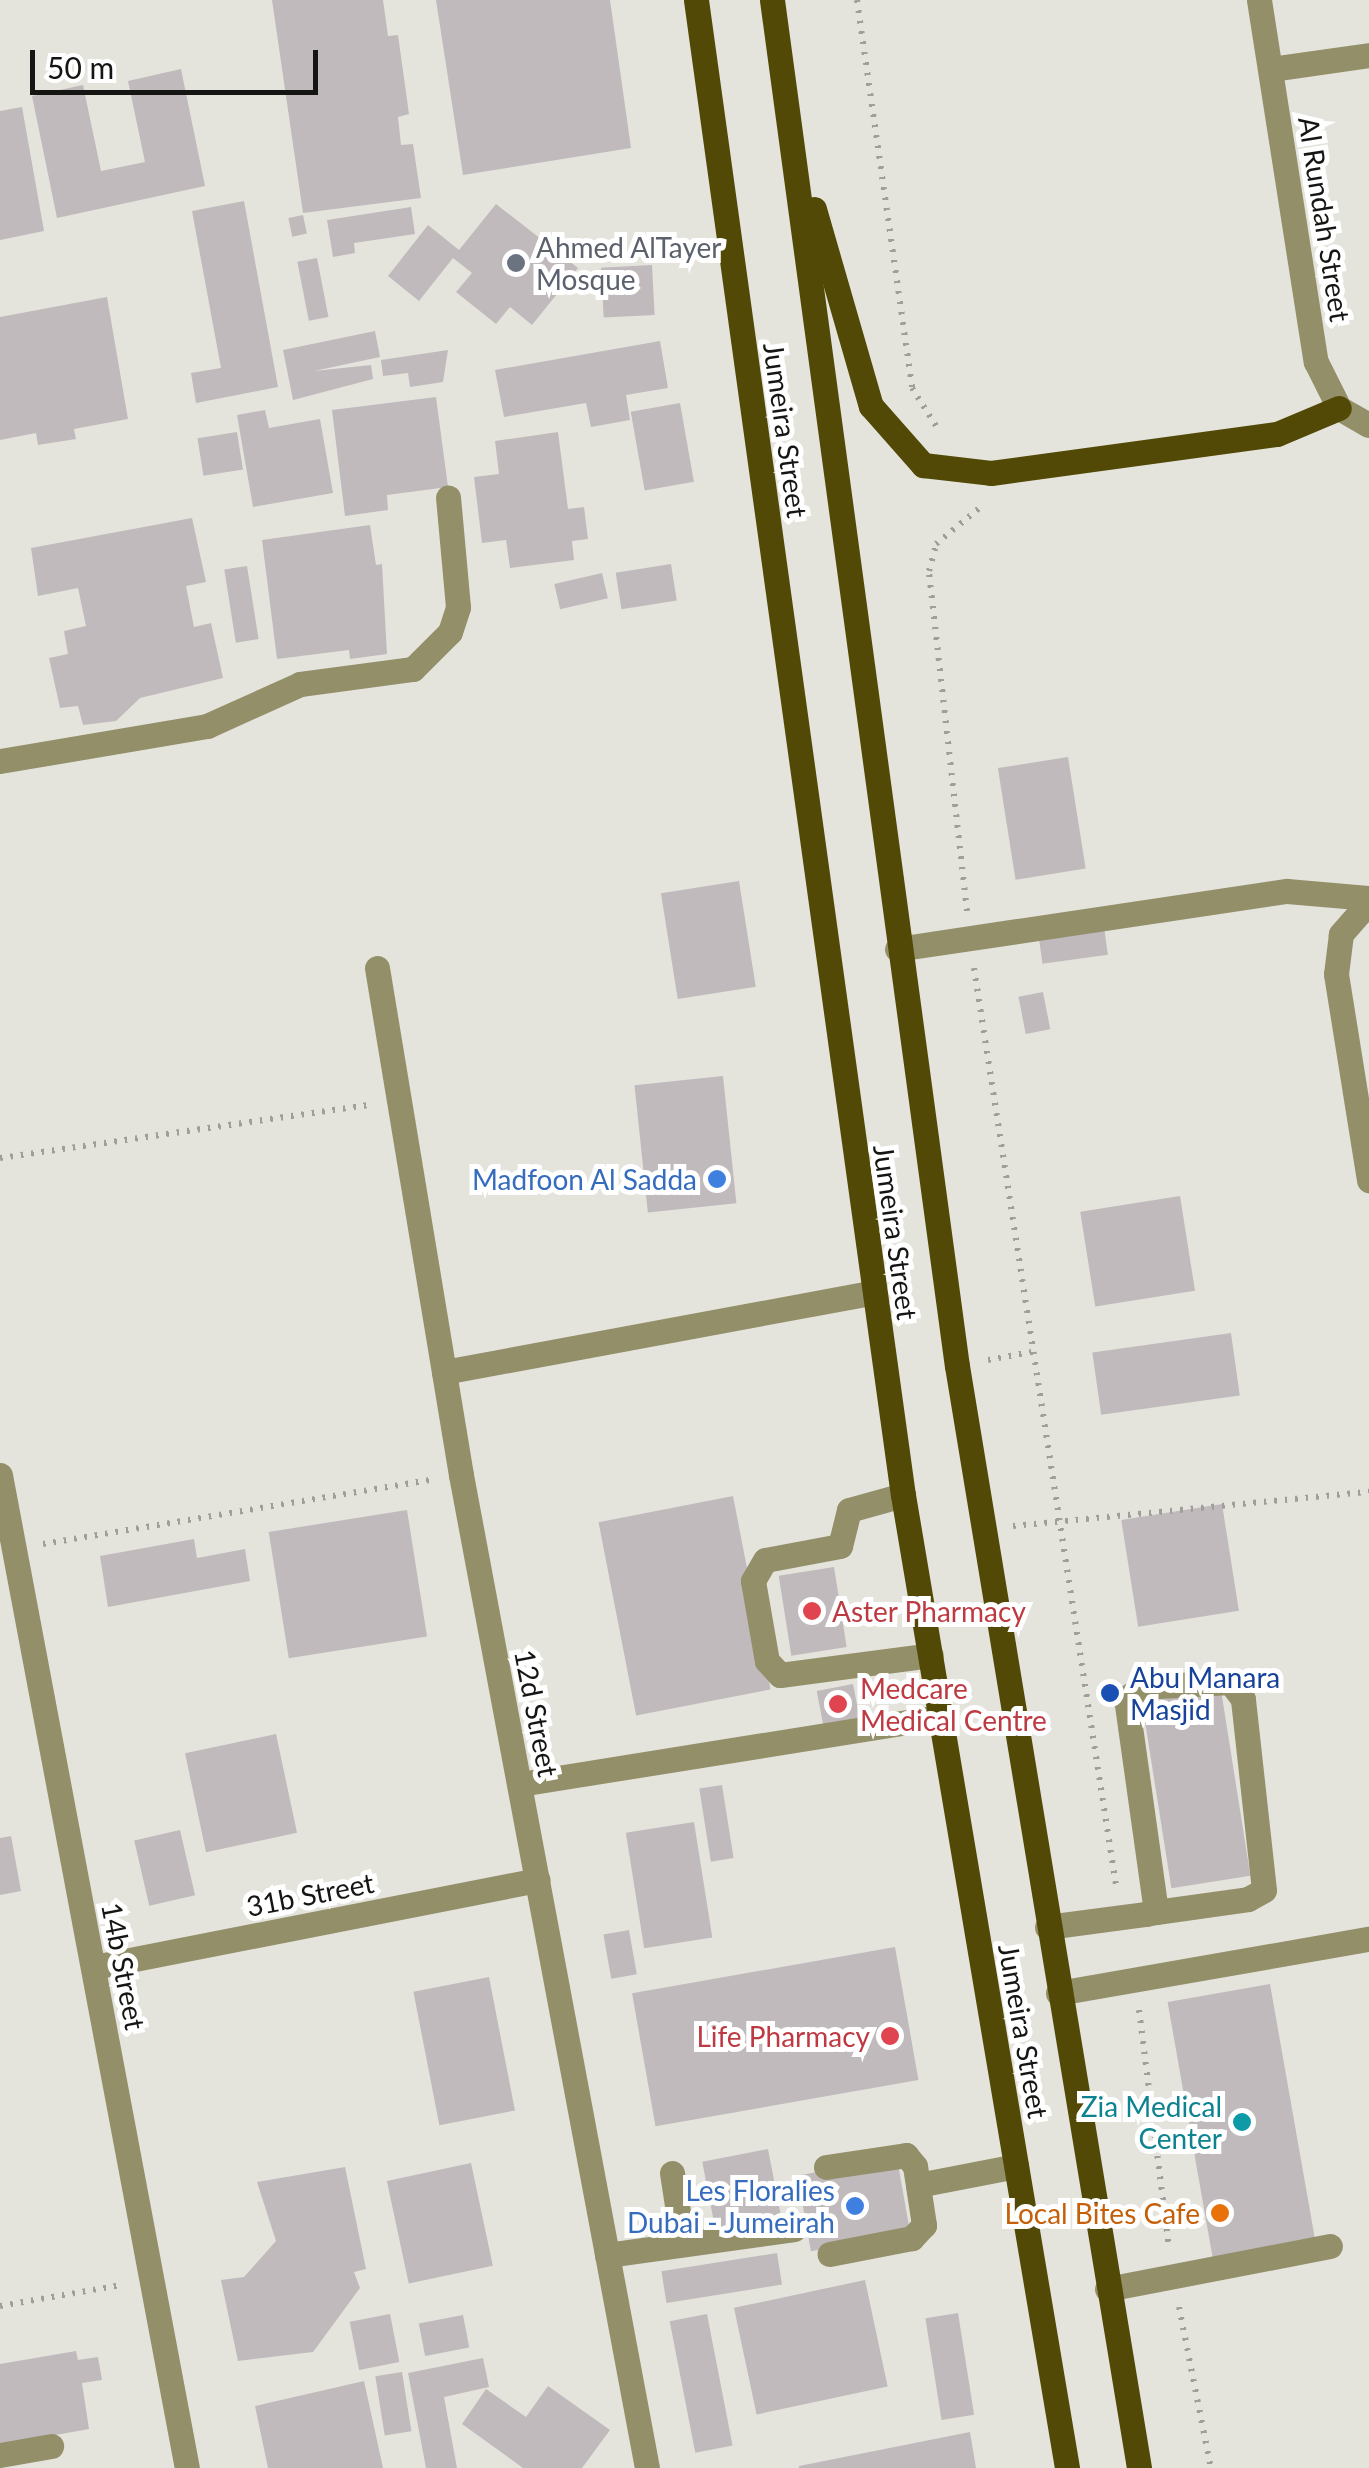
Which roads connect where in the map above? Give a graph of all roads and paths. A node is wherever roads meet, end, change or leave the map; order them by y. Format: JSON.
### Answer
{"nodes":[{"id":1,"x":696,"y":0,"type":"edge"},
{"id":2,"x":772,"y":0,"type":"edge"},
{"id":3,"x":857,"y":0,"type":"edge"},
{"id":4,"x":1259,"y":0,"type":"edge"},
{"id":5,"x":1369,"y":55,"type":"edge"},
{"id":6,"x":1271,"y":69,"type":"junction"},
{"id":7,"x":791,"y":128,"type":"junction"},
{"id":8,"x":1339,"y":408,"type":"junction"},
{"id":9,"x":1369,"y":424,"type":"edge"},
{"id":10,"x":954,"y":438,"type":"dead end"},
{"id":11,"x":992,"y":473,"type":"junction"},
{"id":12,"x":448,"y":496,"type":"dead end"},
{"id":13,"x":0,"y":761,"type":"edge"},
{"id":14,"x":1369,"y":900,"type":"edge"},
{"id":15,"x":970,"y":937,"type":"junction"},
{"id":16,"x":898,"y":950,"type":"junction"},
{"id":17,"x":377,"y":968,"type":"dead end"},
{"id":18,"x":399,"y":1101,"type":"junction"},
{"id":19,"x":0,"y":1158,"type":"edge"},
{"id":20,"x":1369,"y":1180,"type":"edge"},
{"id":21,"x":874,"y":1292,"type":"junction"},
{"id":22,"x":1031,"y":1352,"type":"junction"},
{"id":23,"x":956,"y":1366,"type":"junction"},
{"id":24,"x":444,"y":1372,"type":"junction"},
{"id":25,"x":0,"y":1475,"type":"edge"},
{"id":26,"x":461,"y":1475,"type":"junction"},
{"id":27,"x":1369,"y":1492,"type":"edge"},
{"id":28,"x":903,"y":1495,"type":"junction"},
{"id":29,"x":1056,"y":1521,"type":"junction"},
{"id":30,"x":982,"y":1529,"type":"junction"},
{"id":31,"x":14,"y":1549,"type":"junction"},
{"id":32,"x":930,"y":1656,"type":"junction"},
{"id":33,"x":940,"y":1717,"type":"junction"},
{"id":34,"x":520,"y":1784,"type":"junction"},
{"id":35,"x":538,"y":1880,"type":"junction"},
{"id":36,"x":1156,"y":1912,"type":"junction"},
{"id":37,"x":1122,"y":1917,"type":"junction"},
{"id":38,"x":1048,"y":1926,"type":"junction"},
{"id":39,"x":1369,"y":1939,"type":"edge"},
{"id":40,"x":94,"y":1967,"type":"junction"},
{"id":41,"x":1135,"y":1982,"type":"junction"},
{"id":42,"x":1058,"y":1994,"type":"junction"},
{"id":43,"x":826,"y":2166,"type":"dead end"},
{"id":44,"x":1016,"y":2166,"type":"junction"},
{"id":45,"x":672,"y":2173,"type":"dead end"},
{"id":46,"x":918,"y":2185,"type":"junction"},
{"id":47,"x":794,"y":2229,"type":"dead end"},
{"id":48,"x":683,"y":2244,"type":"junction"},
{"id":49,"x":1330,"y":2246,"type":"dead end"},
{"id":50,"x":830,"y":2254,"type":"dead end"},
{"id":51,"x":607,"y":2255,"type":"junction"},
{"id":52,"x":1173,"y":2276,"type":"junction"},
{"id":53,"x":152,"y":2280,"type":"junction"},
{"id":54,"x":1106,"y":2289,"type":"junction"},
{"id":55,"x":0,"y":2306,"type":"edge"},
{"id":56,"x":51,"y":2446,"type":"dead end"},
{"id":57,"x":0,"y":2455,"type":"edge"},
{"id":58,"x":187,"y":2468,"type":"edge"},
{"id":59,"x":648,"y":2468,"type":"edge"},
{"id":60,"x":1067,"y":2468,"type":"edge"},
{"id":61,"x":1140,"y":2468,"type":"edge"},
{"id":62,"x":1211,"y":2468,"type":"edge"}],
"edges":[{"from":1,"to":21,"type":"main road","name":"Jumeira Street"},
{"from":2,"to":7,"type":"main road","name":"Jumeira Street"},
{"from":3,"to":10,"type":"path"},
{"from":4,"to":6,"type":"street","name":"Al Rundah Street"},
{"from":5,"to":6,"type":"street"},
{"from":6,"to":8,"type":"street","name":"Al Rundah Street"},
{"from":7,"to":11,"type":"main road"},
{"from":7,"to":16,"type":"main road","name":"Jumeira Street"},
{"from":8,"to":9,"type":"street"},
{"from":8,"to":11,"type":"main road"},
{"from":11,"to":15,"type":"path"},
{"from":12,"to":13,"type":"street"},
{"from":14,"to":15,"type":"street"},
{"from":14,"to":20,"type":"street"},
{"from":15,"to":16,"type":"street"},
{"from":15,"to":22,"type":"path"},
{"from":16,"to":23,"type":"main road","name":"Jumeira Street"},
{"from":17,"to":18,"type":"street","name":"12d Street"},
{"from":18,"to":19,"type":"path"},
{"from":18,"to":24,"type":"street","name":"12d Street"},
{"from":21,"to":24,"type":"street"},
{"from":21,"to":28,"type":"main road","name":"Jumeira Street"},
{"from":22,"to":23,"type":"path"},
{"from":22,"to":29,"type":"path"},
{"from":23,"to":30,"type":"main road","name":"Jumeira Street"},
{"from":24,"to":26,"type":"street","name":"12d Street"},
{"from":25,"to":31,"type":"street","name":"14b Street"},
{"from":26,"to":31,"type":"path"},
{"from":26,"to":34,"type":"street","name":"12d Street"},
{"from":27,"to":29,"type":"path"},
{"from":28,"to":32,"type":"main road","name":"Jumeira Street"},
{"from":28,"to":32,"type":"street"},
{"from":29,"to":30,"type":"path"},
{"from":29,"to":37,"type":"path"},
{"from":30,"to":38,"type":"main road","name":"Jumeira Street"},
{"from":31,"to":40,"type":"street","name":"14b Street"},
{"from":32,"to":33,"type":"main road","name":"Jumeira Street"},
{"from":33,"to":34,"type":"street"},
{"from":33,"to":44,"type":"main road","name":"Jumeira Street"},
{"from":34,"to":35,"type":"street","name":"12d Street"},
{"from":35,"to":40,"type":"street","name":"31b Street"},
{"from":35,"to":51,"type":"street","name":"12d Street"},
{"from":36,"to":36,"type":"street"},
{"from":36,"to":37,"type":"street"},
{"from":37,"to":38,"type":"street"},
{"from":38,"to":42,"type":"main road","name":"Jumeira Street"},
{"from":39,"to":41,"type":"street"},
{"from":40,"to":53,"type":"street","name":"14b Street"},
{"from":41,"to":42,"type":"street"},
{"from":41,"to":52,"type":"path"},
{"from":42,"to":54,"type":"main road","name":"Jumeira Street"},
{"from":43,"to":46,"type":"street"},
{"from":44,"to":46,"type":"street"},
{"from":44,"to":60,"type":"main road","name":"Jumeira Street"},
{"from":45,"to":48,"type":"street"},
{"from":46,"to":50,"type":"street"},
{"from":47,"to":48,"type":"street"},
{"from":48,"to":51,"type":"street"},
{"from":49,"to":52,"type":"street"},
{"from":51,"to":59,"type":"street","name":"12d Street"},
{"from":52,"to":54,"type":"street"},
{"from":52,"to":62,"type":"path"},
{"from":53,"to":55,"type":"path"},
{"from":53,"to":58,"type":"street","name":"14b Street"},
{"from":54,"to":61,"type":"main road","name":"Jumeira Street"},
{"from":56,"to":57,"type":"street"}]}
